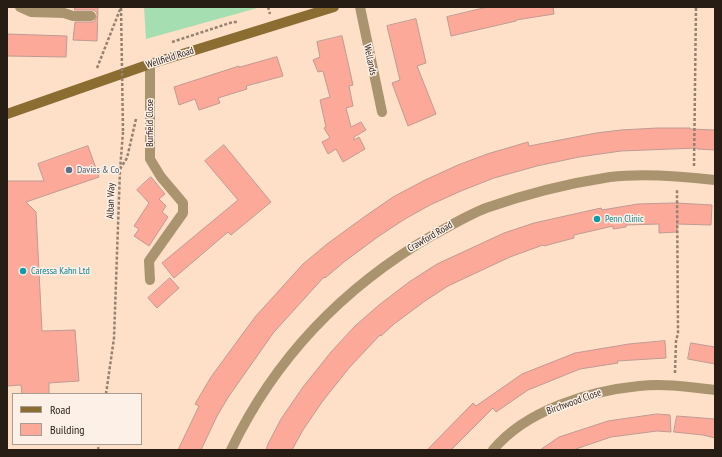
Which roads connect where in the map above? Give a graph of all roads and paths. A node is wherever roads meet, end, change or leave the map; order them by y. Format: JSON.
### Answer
{"nodes":[{"id":1,"x":20,"y":7,"type":"edge"},
{"id":2,"x":121,"y":7,"type":"edge"},
{"id":3,"x":268,"y":7,"type":"edge"},
{"id":4,"x":334,"y":7,"type":"edge"},
{"id":5,"x":360,"y":7,"type":"edge"},
{"id":6,"x":696,"y":7,"type":"edge"},
{"id":7,"x":270,"y":15,"type":"dead end"},
{"id":8,"x":91,"y":16,"type":"dead end"},
{"id":9,"x":150,"y":64,"type":"junction"},
{"id":10,"x":97,"y":68,"type":"dead end"},
{"id":11,"x":382,"y":112,"type":"dead end"},
{"id":12,"x":138,"y":113,"type":"dead end"},
{"id":13,"x":7,"y":114,"type":"edge"},
{"id":14,"x":120,"y":170,"type":"junction"},
{"id":15,"x":677,"y":176,"type":"junction"},
{"id":16,"x":694,"y":177,"type":"junction"},
{"id":17,"x":715,"y":180,"type":"edge"},
{"id":18,"x":150,"y":280,"type":"dead end"},
{"id":19,"x":674,"y":385,"type":"junction"},
{"id":20,"x":715,"y":390,"type":"edge"},
{"id":21,"x":106,"y":393,"type":"edge"},
{"id":22,"x":231,"y":450,"type":"edge"},
{"id":23,"x":493,"y":450,"type":"edge"}],
"edges":[{"from":1,"to":8,"type":"street"},
{"from":2,"to":10,"type":"path","name":"Alban Way"},
{"from":2,"to":14,"type":"path","name":"Alban Way","bridge":true},
{"from":3,"to":7,"type":"path"},
{"from":4,"to":9,"type":"main road","name":"Wellfield Road"},
{"from":5,"to":11,"type":"street","name":"Wellands"},
{"from":6,"to":16,"type":"path"},
{"from":9,"to":13,"type":"main road","name":"Wellfield Road"},
{"from":9,"to":18,"type":"street","name":"Burfield Close"},
{"from":12,"to":14,"type":"path"},
{"from":14,"to":21,"type":"path","name":"Alban Way"},
{"from":15,"to":16,"type":"street","name":"Crawford Road"},
{"from":15,"to":19,"type":"path"},
{"from":15,"to":22,"type":"street","name":"Crawford Road"},
{"from":16,"to":17,"type":"street","name":"Crawford Road"},
{"from":19,"to":20,"type":"street","name":"Birchwood Close"},
{"from":19,"to":23,"type":"street","name":"Birchwood Close"}]}
